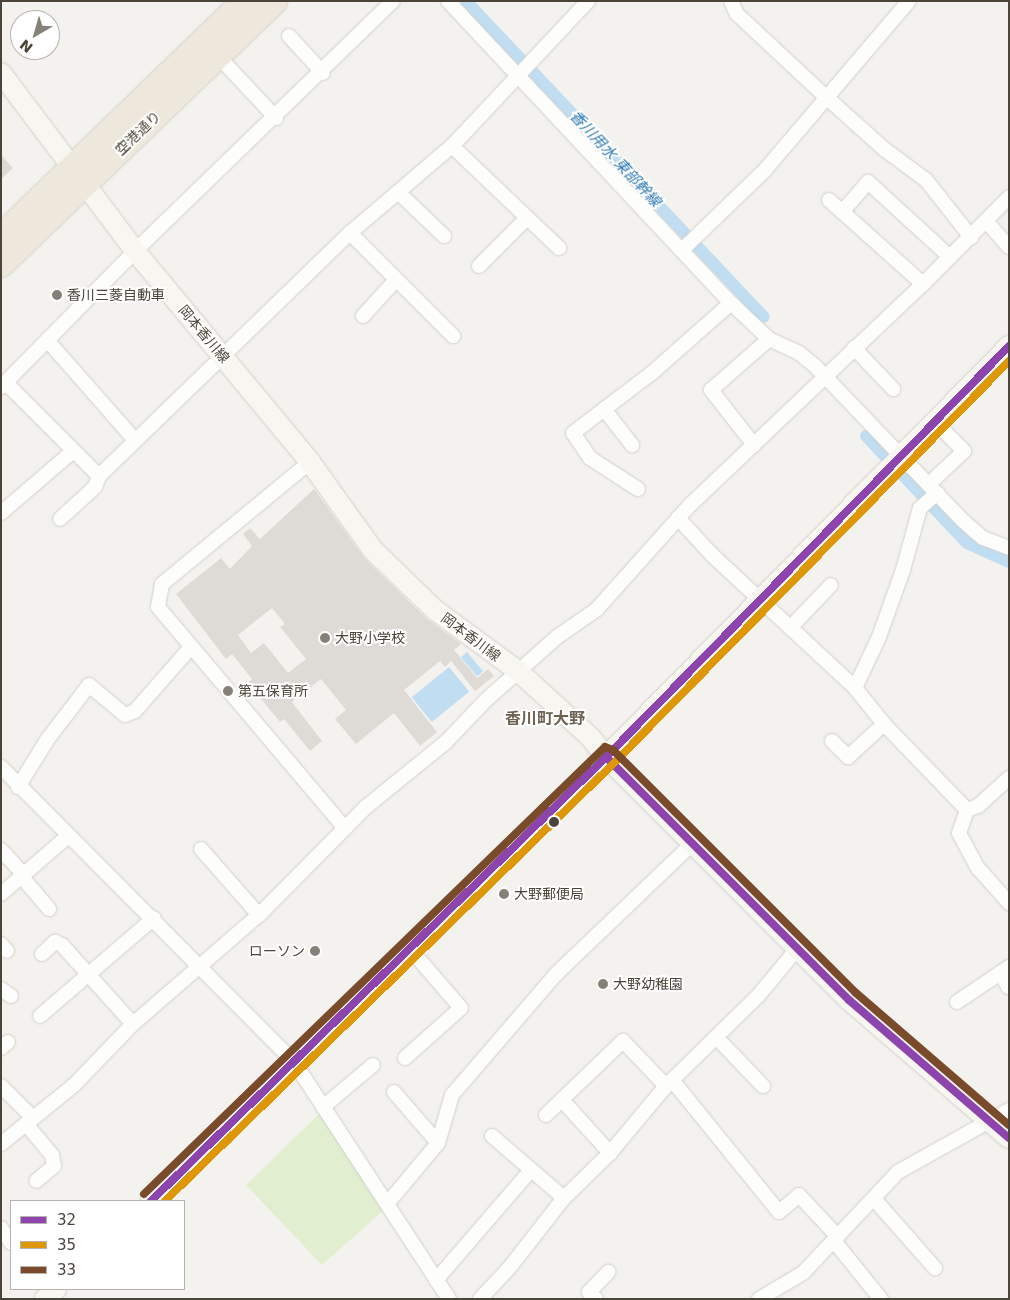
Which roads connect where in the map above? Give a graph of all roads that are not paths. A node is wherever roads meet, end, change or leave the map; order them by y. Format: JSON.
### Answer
{"nodes":[{"id":1,"x":245,"y":1,"type":"edge"},
{"id":2,"x":274,"y":1,"type":"edge"},
{"id":3,"x":394,"y":1,"type":"edge"},
{"id":4,"x":448,"y":1,"type":"edge"},
{"id":5,"x":588,"y":1,"type":"edge"},
{"id":6,"x":731,"y":1,"type":"edge"},
{"id":7,"x":909,"y":1,"type":"edge"},
{"id":8,"x":289,"y":36,"type":"dead end"},
{"id":9,"x":218,"y":56,"type":"junction"},
{"id":10,"x":322,"y":72,"type":"junction"},
{"id":11,"x":1,"y":73,"type":"edge"},
{"id":12,"x":518,"y":74,"type":"junction"},
{"id":13,"x":825,"y":96,"type":"junction"},
{"id":14,"x":276,"y":117,"type":"junction"},
{"id":15,"x":452,"y":146,"type":"junction"},
{"id":16,"x":78,"y":176,"type":"junction"},
{"id":17,"x":398,"y":192,"type":"junction"},
{"id":18,"x":1009,"y":197,"type":"edge"},
{"id":19,"x":829,"y":200,"type":"dead end"},
{"id":20,"x":842,"y":212,"type":"junction"},
{"id":21,"x":527,"y":218,"type":"junction"},
{"id":22,"x":987,"y":222,"type":"junction"},
{"id":23,"x":350,"y":233,"type":"junction"},
{"id":24,"x":444,"y":236,"type":"dead end"},
{"id":25,"x":1,"y":237,"type":"edge"},
{"id":26,"x":971,"y":237,"type":"junction"},
{"id":27,"x":1009,"y":247,"type":"edge"},
{"id":28,"x":559,"y":248,"type":"dead end"},
{"id":29,"x":683,"y":249,"type":"junction"},
{"id":30,"x":135,"y":250,"type":"junction"},
{"id":31,"x":950,"y":258,"type":"junction"},
{"id":32,"x":1,"y":264,"type":"edge"},
{"id":33,"x":479,"y":266,"type":"dead end"},
{"id":34,"x":395,"y":281,"type":"junction"},
{"id":35,"x":923,"y":284,"type":"junction"},
{"id":36,"x":731,"y":303,"type":"junction"},
{"id":37,"x":363,"y":316,"type":"dead end"},
{"id":38,"x":453,"y":336,"type":"dead end"},
{"id":39,"x":770,"y":339,"type":"junction"},
{"id":40,"x":47,"y":340,"type":"junction"},
{"id":41,"x":1009,"y":346,"type":"edge"},
{"id":42,"x":854,"y":348,"type":"junction"},
{"id":43,"x":223,"y":357,"type":"junction"},
{"id":44,"x":826,"y":377,"type":"junction"},
{"id":45,"x":3,"y":385,"type":"edge"},
{"id":46,"x":893,"y":389,"type":"dead end"},
{"id":47,"x":604,"y":409,"type":"junction"},
{"id":48,"x":934,"y":421,"type":"junction"},
{"id":49,"x":134,"y":439,"type":"junction"},
{"id":50,"x":632,"y":445,"type":"dead end"},
{"id":51,"x":754,"y":445,"type":"junction"},
{"id":52,"x":72,"y":452,"type":"junction"},
{"id":53,"x":901,"y":454,"type":"junction"},
{"id":54,"x":310,"y":462,"type":"junction"},
{"id":55,"x":99,"y":476,"type":"junction"},
{"id":56,"x":638,"y":489,"type":"dead end"},
{"id":57,"x":934,"y":490,"type":"junction"},
{"id":58,"x":1,"y":513,"type":"edge"},
{"id":59,"x":678,"y":518,"type":"junction"},
{"id":60,"x":60,"y":519,"type":"dead end"},
{"id":61,"x":1009,"y":548,"type":"edge"},
{"id":62,"x":831,"y":585,"type":"dead end"},
{"id":63,"x":760,"y":598,"type":"junction"},
{"id":64,"x":790,"y":628,"type":"junction"},
{"id":65,"x":191,"y":647,"type":"junction"},
{"id":66,"x":518,"y":671,"type":"junction"},
{"id":67,"x":855,"y":688,"type":"junction"},
{"id":68,"x":884,"y":724,"type":"junction"},
{"id":69,"x":832,"y":741,"type":"dead end"},
{"id":70,"x":606,"y":757,"type":"junction"},
{"id":71,"x":1,"y":767,"type":"edge"},
{"id":72,"x":1009,"y":778,"type":"edge"},
{"id":73,"x":18,"y":787,"type":"junction"},
{"id":74,"x":967,"y":810,"type":"junction"},
{"id":75,"x":345,"y":828,"type":"junction"},
{"id":76,"x":67,"y":837,"type":"junction"},
{"id":77,"x":692,"y":844,"type":"junction"},
{"id":78,"x":201,"y":849,"type":"dead end"},
{"id":79,"x":1,"y":850,"type":"edge"},
{"id":80,"x":23,"y":876,"type":"junction"},
{"id":81,"x":1,"y":894,"type":"edge"},
{"id":82,"x":1009,"y":903,"type":"edge"},
{"id":83,"x":49,"y":909,"type":"dead end"},
{"id":84,"x":259,"y":915,"type":"junction"},
{"id":85,"x":154,"y":918,"type":"junction"},
{"id":86,"x":410,"y":949,"type":"junction"},
{"id":87,"x":797,"y":949,"type":"junction"},
{"id":88,"x":42,"y":954,"type":"dead end"},
{"id":89,"x":202,"y":967,"type":"junction"},
{"id":90,"x":1004,"y":970,"type":"edge"},
{"id":91,"x":90,"y":976,"type":"junction"},
{"id":92,"x":1009,"y":988,"type":"edge"},
{"id":93,"x":957,"y":1002,"type":"dead end"},
{"id":94,"x":40,"y":1016,"type":"dead end"},
{"id":95,"x":133,"y":1024,"type":"junction"},
{"id":96,"x":716,"y":1037,"type":"junction"},
{"id":97,"x":405,"y":1058,"type":"dead end"},
{"id":98,"x":294,"y":1062,"type":"junction"},
{"id":99,"x":373,"y":1065,"type":"dead end"},
{"id":100,"x":669,"y":1083,"type":"junction"},
{"id":101,"x":1,"y":1086,"type":"edge"},
{"id":102,"x":763,"y":1086,"type":"dead end"},
{"id":103,"x":394,"y":1092,"type":"dead end"},
{"id":104,"x":562,"y":1100,"type":"junction"},
{"id":105,"x":323,"y":1107,"type":"junction"},
{"id":106,"x":1009,"y":1110,"type":"edge"},
{"id":107,"x":546,"y":1115,"type":"dead end"},
{"id":108,"x":29,"y":1121,"type":"junction"},
{"id":109,"x":989,"y":1124,"type":"junction"},
{"id":110,"x":492,"y":1136,"type":"dead end"},
{"id":111,"x":1009,"y":1138,"type":"edge"},
{"id":112,"x":438,"y":1143,"type":"junction"},
{"id":113,"x":1,"y":1144,"type":"edge"},
{"id":114,"x":610,"y":1153,"type":"junction"},
{"id":115,"x":531,"y":1170,"type":"junction"},
{"id":116,"x":36,"y":1181,"type":"dead end"},
{"id":117,"x":564,"y":1198,"type":"junction"},
{"id":118,"x":152,"y":1200,"type":"edge"},
{"id":119,"x":875,"y":1200,"type":"junction"},
{"id":120,"x":387,"y":1204,"type":"junction"},
{"id":121,"x":1,"y":1228,"type":"edge"},
{"id":122,"x":836,"y":1239,"type":"junction"},
{"id":123,"x":10,"y":1242,"type":"edge"},
{"id":124,"x":935,"y":1268,"type":"dead end"},
{"id":125,"x":608,"y":1272,"type":"dead end"},
{"id":126,"x":436,"y":1280,"type":"junction"},
{"id":127,"x":449,"y":1299,"type":"edge"},
{"id":128,"x":480,"y":1299,"type":"edge"},
{"id":129,"x":596,"y":1299,"type":"edge"},
{"id":130,"x":759,"y":1299,"type":"edge"},
{"id":131,"x":882,"y":1299,"type":"edge"}],
"edges":[{"from":1,"to":16,"type":"highway","name":"空港通り"},
{"from":2,"to":9,"type":"highway","name":"空港通り"},
{"from":3,"to":10,"type":"street"},
{"from":4,"to":12,"type":"street"},
{"from":5,"to":12,"type":"street"},
{"from":6,"to":13,"type":"street"},
{"from":7,"to":13,"type":"street"},
{"from":8,"to":10,"type":"street"},
{"from":9,"to":14,"type":"street"},
{"from":9,"to":16,"type":"highway","name":"空港通り"},
{"from":10,"to":14,"type":"street"},
{"from":11,"to":16,"type":"main road","name":"岡本香川線"},
{"from":12,"to":15,"type":"street"},
{"from":12,"to":29,"type":"street"},
{"from":13,"to":26,"type":"street"},
{"from":13,"to":29,"type":"street"},
{"from":14,"to":30,"type":"street"},
{"from":15,"to":17,"type":"street"},
{"from":15,"to":21,"type":"street"},
{"from":16,"to":25,"type":"highway","name":"空港通り"},
{"from":16,"to":30,"type":"main road","name":"岡本香川線"},
{"from":16,"to":32,"type":"highway","name":"空港通り"},
{"from":17,"to":23,"type":"street"},
{"from":17,"to":24,"type":"street"},
{"from":18,"to":22,"type":"street"},
{"from":19,"to":20,"type":"street"},
{"from":20,"to":31,"type":"street"},
{"from":20,"to":35,"type":"street"},
{"from":21,"to":28,"type":"street"},
{"from":21,"to":33,"type":"street"},
{"from":22,"to":26,"type":"street"},
{"from":22,"to":27,"type":"street"},
{"from":23,"to":34,"type":"street"},
{"from":23,"to":43,"type":"street"},
{"from":26,"to":31,"type":"street"},
{"from":29,"to":36,"type":"street"},
{"from":30,"to":40,"type":"street"},
{"from":30,"to":43,"type":"main road","name":"岡本香川線"},
{"from":31,"to":35,"type":"street"},
{"from":34,"to":37,"type":"street"},
{"from":34,"to":38,"type":"street"},
{"from":35,"to":42,"type":"street"},
{"from":36,"to":39,"type":"street"},
{"from":36,"to":47,"type":"street"},
{"from":39,"to":44,"type":"street"},
{"from":39,"to":51,"type":"street"},
{"from":40,"to":45,"type":"street"},
{"from":40,"to":49,"type":"street"},
{"from":41,"to":48,"type":"main road"},
{"from":42,"to":44,"type":"street"},
{"from":42,"to":46,"type":"street"},
{"from":43,"to":49,"type":"street"},
{"from":43,"to":54,"type":"main road","name":"岡本香川線"},
{"from":44,"to":51,"type":"street"},
{"from":44,"to":53,"type":"street"},
{"from":45,"to":52,"type":"street"},
{"from":47,"to":50,"type":"street"},
{"from":47,"to":56,"type":"street"},
{"from":48,"to":53,"type":"main road"},
{"from":48,"to":57,"type":"street"},
{"from":49,"to":55,"type":"street"},
{"from":51,"to":59,"type":"street"},
{"from":52,"to":55,"type":"street"},
{"from":52,"to":58,"type":"street"},
{"from":53,"to":57,"type":"street"},
{"from":53,"to":63,"type":"main road"},
{"from":54,"to":65,"type":"street"},
{"from":54,"to":66,"type":"main road","name":"岡本香川線"},
{"from":55,"to":60,"type":"street"},
{"from":57,"to":61,"type":"street"},
{"from":57,"to":67,"type":"street"},
{"from":59,"to":63,"type":"street"},
{"from":59,"to":66,"type":"street"},
{"from":62,"to":64,"type":"street"},
{"from":63,"to":64,"type":"street"},
{"from":63,"to":70,"type":"main road"},
{"from":64,"to":67,"type":"street"},
{"from":65,"to":73,"type":"street"},
{"from":65,"to":75,"type":"street"},
{"from":66,"to":70,"type":"main road","name":"岡本香川線"},
{"from":66,"to":75,"type":"street"},
{"from":67,"to":68,"type":"street"},
{"from":68,"to":69,"type":"street"},
{"from":68,"to":74,"type":"street"},
{"from":70,"to":77,"type":"main road","name":"岡本香川線"},
{"from":70,"to":86,"type":"main road"},
{"from":71,"to":73,"type":"street"},
{"from":72,"to":74,"type":"street"},
{"from":73,"to":76,"type":"street"},
{"from":74,"to":82,"type":"street"},
{"from":75,"to":84,"type":"street"},
{"from":76,"to":80,"type":"street"},
{"from":76,"to":85,"type":"street"},
{"from":77,"to":87,"type":"main road","name":"岡本香川線"},
{"from":77,"to":112,"type":"street"},
{"from":78,"to":84,"type":"street"},
{"from":79,"to":80,"type":"street"},
{"from":80,"to":81,"type":"street"},
{"from":80,"to":83,"type":"street"},
{"from":84,"to":89,"type":"street"},
{"from":85,"to":89,"type":"street"},
{"from":85,"to":91,"type":"street"},
{"from":86,"to":97,"type":"street"},
{"from":86,"to":98,"type":"main road"},
{"from":87,"to":96,"type":"street"},
{"from":87,"to":109,"type":"main road","name":"岡本香川線"},
{"from":88,"to":91,"type":"street"},
{"from":89,"to":95,"type":"street"},
{"from":89,"to":98,"type":"street"},
{"from":90,"to":92,"type":"street"},
{"from":90,"to":93,"type":"street"},
{"from":91,"to":94,"type":"street"},
{"from":91,"to":95,"type":"street"},
{"from":95,"to":108,"type":"street"},
{"from":96,"to":100,"type":"street"},
{"from":96,"to":102,"type":"street"},
{"from":98,"to":105,"type":"street"},
{"from":98,"to":118,"type":"main road"},
{"from":99,"to":105,"type":"street"},
{"from":100,"to":104,"type":"street"},
{"from":100,"to":114,"type":"street"},
{"from":100,"to":122,"type":"street"},
{"from":101,"to":108,"type":"street"},
{"from":103,"to":112,"type":"street"},
{"from":104,"to":107,"type":"street"},
{"from":104,"to":114,"type":"street"},
{"from":105,"to":120,"type":"street"},
{"from":106,"to":109,"type":"street"},
{"from":108,"to":113,"type":"street"},
{"from":108,"to":116,"type":"street"},
{"from":109,"to":111,"type":"main road","name":"岡本香川線"},
{"from":109,"to":119,"type":"street"},
{"from":110,"to":115,"type":"street"},
{"from":112,"to":120,"type":"street"},
{"from":114,"to":117,"type":"street"},
{"from":115,"to":117,"type":"street"},
{"from":115,"to":126,"type":"street"},
{"from":117,"to":128,"type":"street"},
{"from":119,"to":122,"type":"street"},
{"from":119,"to":124,"type":"street"},
{"from":120,"to":126,"type":"street"},
{"from":121,"to":123,"type":"street"},
{"from":122,"to":130,"type":"street"},
{"from":122,"to":131,"type":"street"},
{"from":125,"to":129,"type":"street"},
{"from":126,"to":127,"type":"street"}]}
